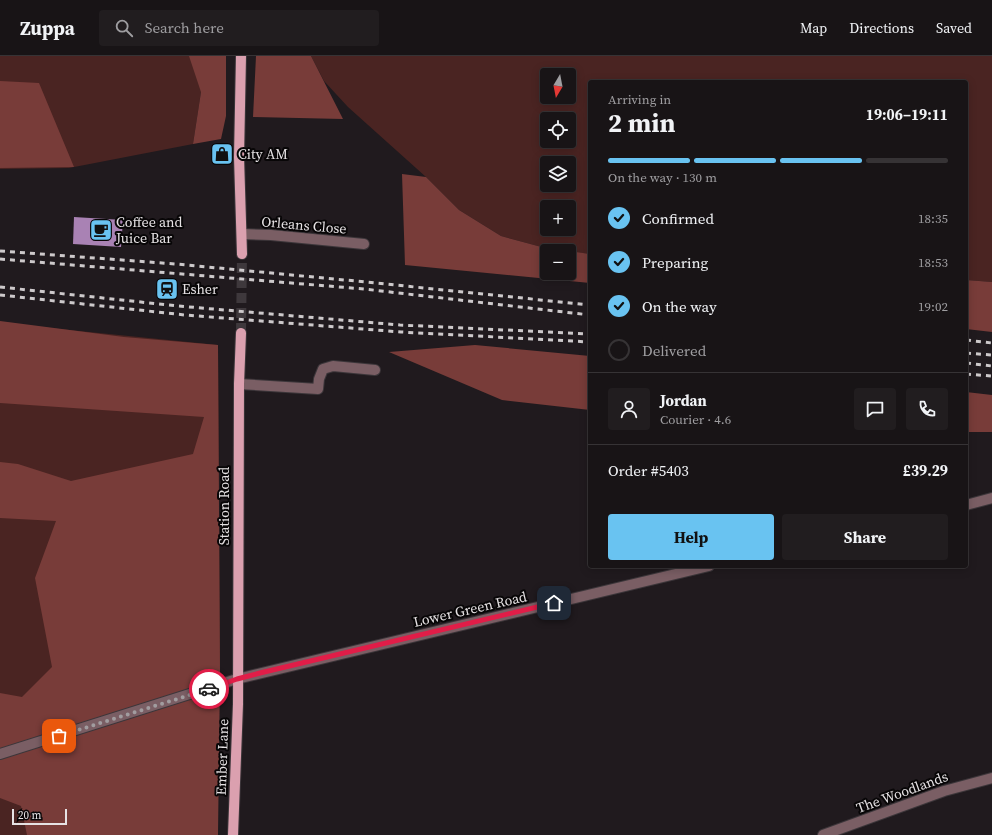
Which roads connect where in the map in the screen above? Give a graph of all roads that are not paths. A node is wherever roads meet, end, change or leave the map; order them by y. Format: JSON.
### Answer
{"nodes":[{"id":1,"x":241,"y":56,"type":"edge"},
{"id":2,"x":242,"y":234,"type":"junction"},
{"id":3,"x":364,"y":244,"type":"dead end"},
{"id":4,"x":242,"y":254,"type":"tunnel mouth"},
{"id":5,"x":241,"y":333,"type":"tunnel mouth"},
{"id":6,"x":376,"y":370,"type":"dead end"},
{"id":7,"x":239,"y":384,"type":"junction"},
{"id":8,"x":992,"y":498,"type":"edge"},
{"id":9,"x":968,"y":504,"type":"edge"},
{"id":10,"x":701,"y":568,"type":"edge"},
{"id":11,"x":237,"y":679,"type":"junction"},
{"id":12,"x":0,"y":754,"type":"edge"},
{"id":13,"x":992,"y":778,"type":"edge"},
{"id":14,"x":233,"y":835,"type":"edge"},
{"id":15,"x":823,"y":835,"type":"edge"}],
"edges":[{"from":1,"to":2,"type":"main road"},
{"from":2,"to":3,"type":"street","name":"Orleans Close"},
{"from":2,"to":4,"type":"main road"},
{"from":5,"to":7,"type":"main road","name":"Station Road"},
{"from":6,"to":7,"type":"street"},
{"from":7,"to":11,"type":"main road","name":"Station Road"},
{"from":8,"to":9,"type":"street"},
{"from":10,"to":11,"type":"street","name":"Lower Green Road"},
{"from":11,"to":12,"type":"street","name":"Lower Green Road"},
{"from":11,"to":14,"type":"main road","name":"Ember Lane"},
{"from":13,"to":15,"type":"street","name":"The Woodlands"}]}
